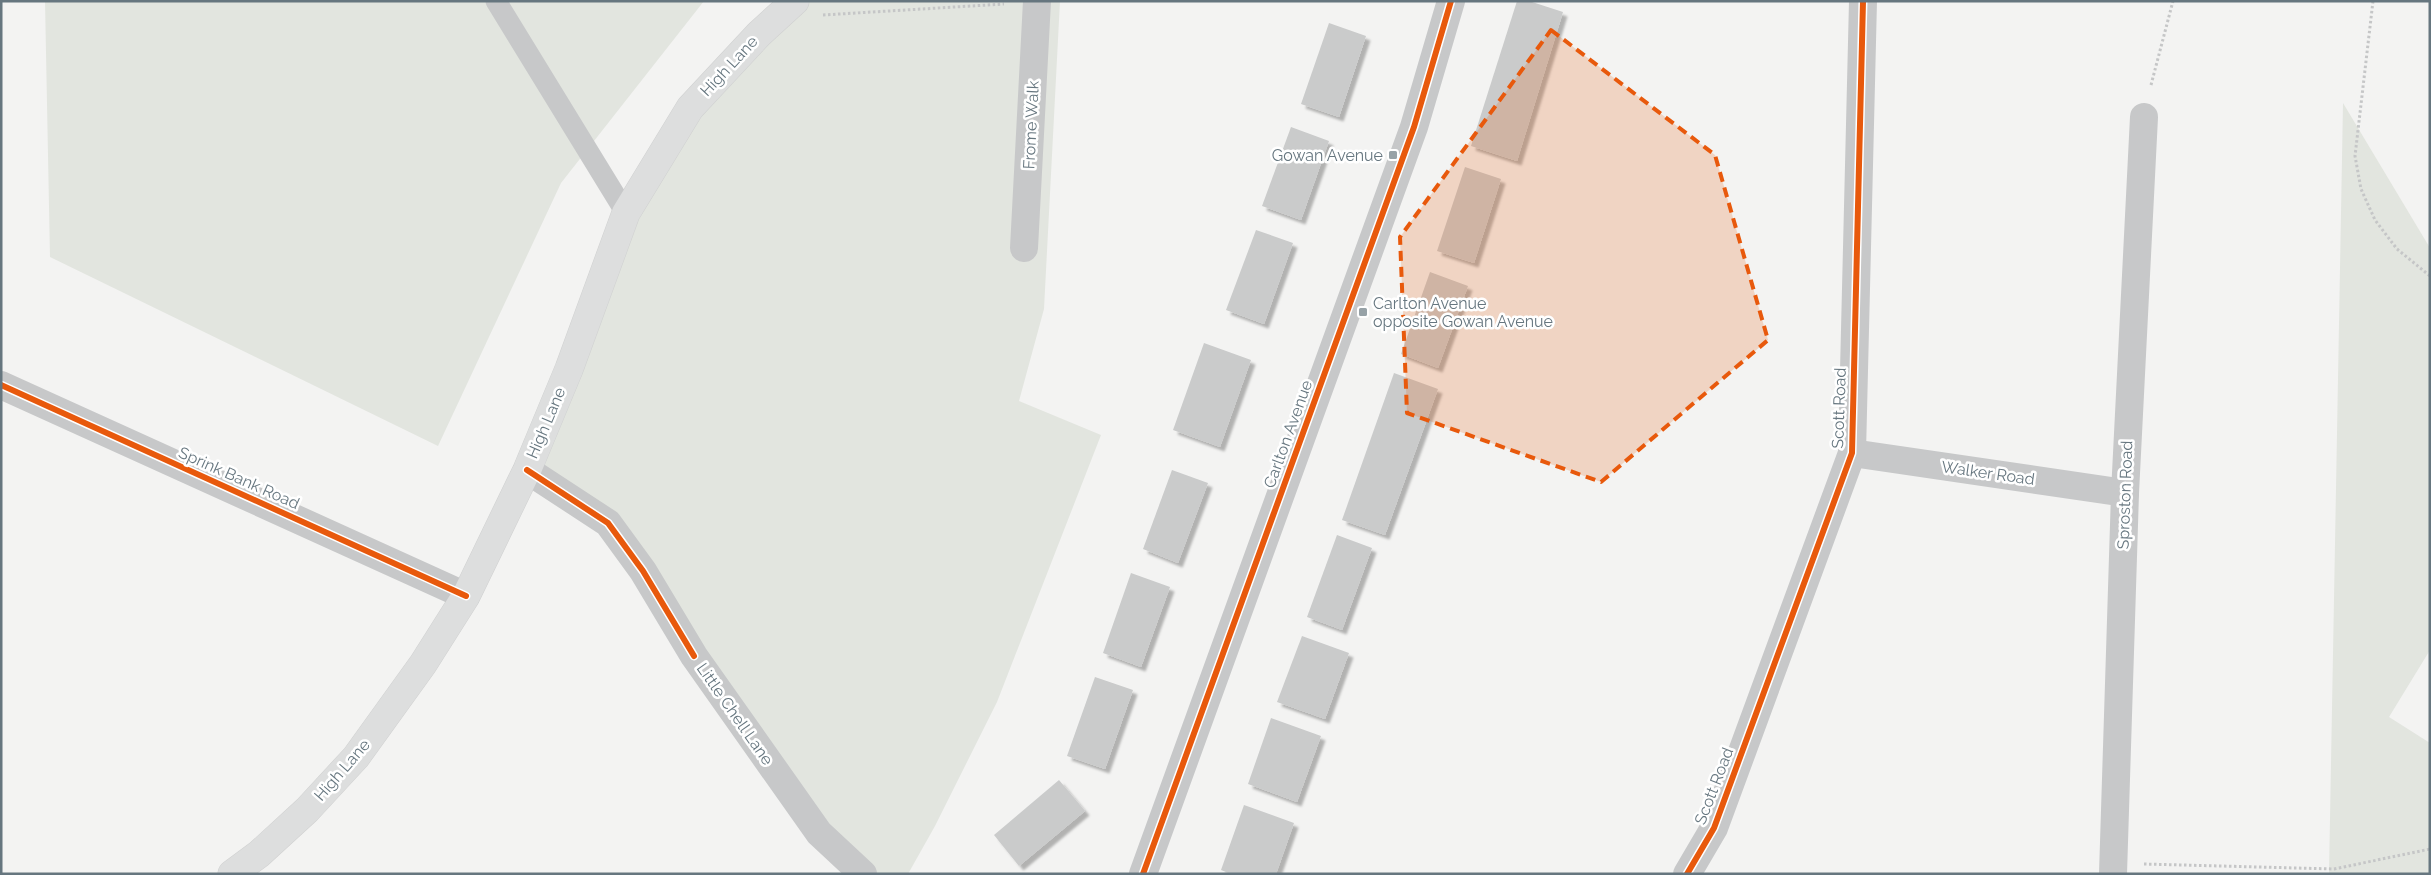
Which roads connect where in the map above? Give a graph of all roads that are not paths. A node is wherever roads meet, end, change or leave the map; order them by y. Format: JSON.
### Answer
{"nodes":[{"id":1,"x":496,"y":1,"type":"edge"},
{"id":2,"x":1451,"y":1,"type":"edge"},
{"id":3,"x":1863,"y":1,"type":"edge"},
{"id":4,"x":1039,"y":2,"type":"edge"},
{"id":5,"x":793,"y":3,"type":"edge"},
{"id":6,"x":2144,"y":117,"type":"road end"},
{"id":7,"x":626,"y":212,"type":"junction"},
{"id":8,"x":1024,"y":248,"type":"dead end"},
{"id":9,"x":1,"y":385,"type":"edge"},
{"id":10,"x":1852,"y":453,"type":"junction"},
{"id":11,"x":527,"y":470,"type":"junction"},
{"id":12,"x":2125,"y":493,"type":"junction"},
{"id":13,"x":466,"y":596,"type":"junction"},
{"id":14,"x":2113,"y":868,"type":"edge"},
{"id":15,"x":232,"y":874,"type":"edge"},
{"id":16,"x":863,"y":874,"type":"edge"},
{"id":17,"x":1143,"y":874,"type":"edge"},
{"id":18,"x":1687,"y":874,"type":"edge"}],
"edges":[{"from":1,"to":7,"type":"lane"},
{"from":2,"to":17,"type":"street","name":"Carlton Avenue"},
{"from":3,"to":10,"type":"street","name":"Scott Road"},
{"from":4,"to":8,"type":"street","name":"Frome Walk"},
{"from":5,"to":7,"type":"main road","name":"High Lane"},
{"from":6,"to":12,"type":"street","name":"Sproston Road"},
{"from":7,"to":11,"type":"main road","name":"High Lane"},
{"from":9,"to":13,"type":"street","name":"Sprink Bank Road"},
{"from":10,"to":12,"type":"street","name":"Walker Road"},
{"from":10,"to":18,"type":"street","name":"Scott Road"},
{"from":11,"to":13,"type":"main road","name":"High Lane"},
{"from":11,"to":16,"type":"street","name":"Little Chell Lane"},
{"from":12,"to":14,"type":"street","name":"Sproston Road"},
{"from":13,"to":15,"type":"main road","name":"High Lane"}]}
